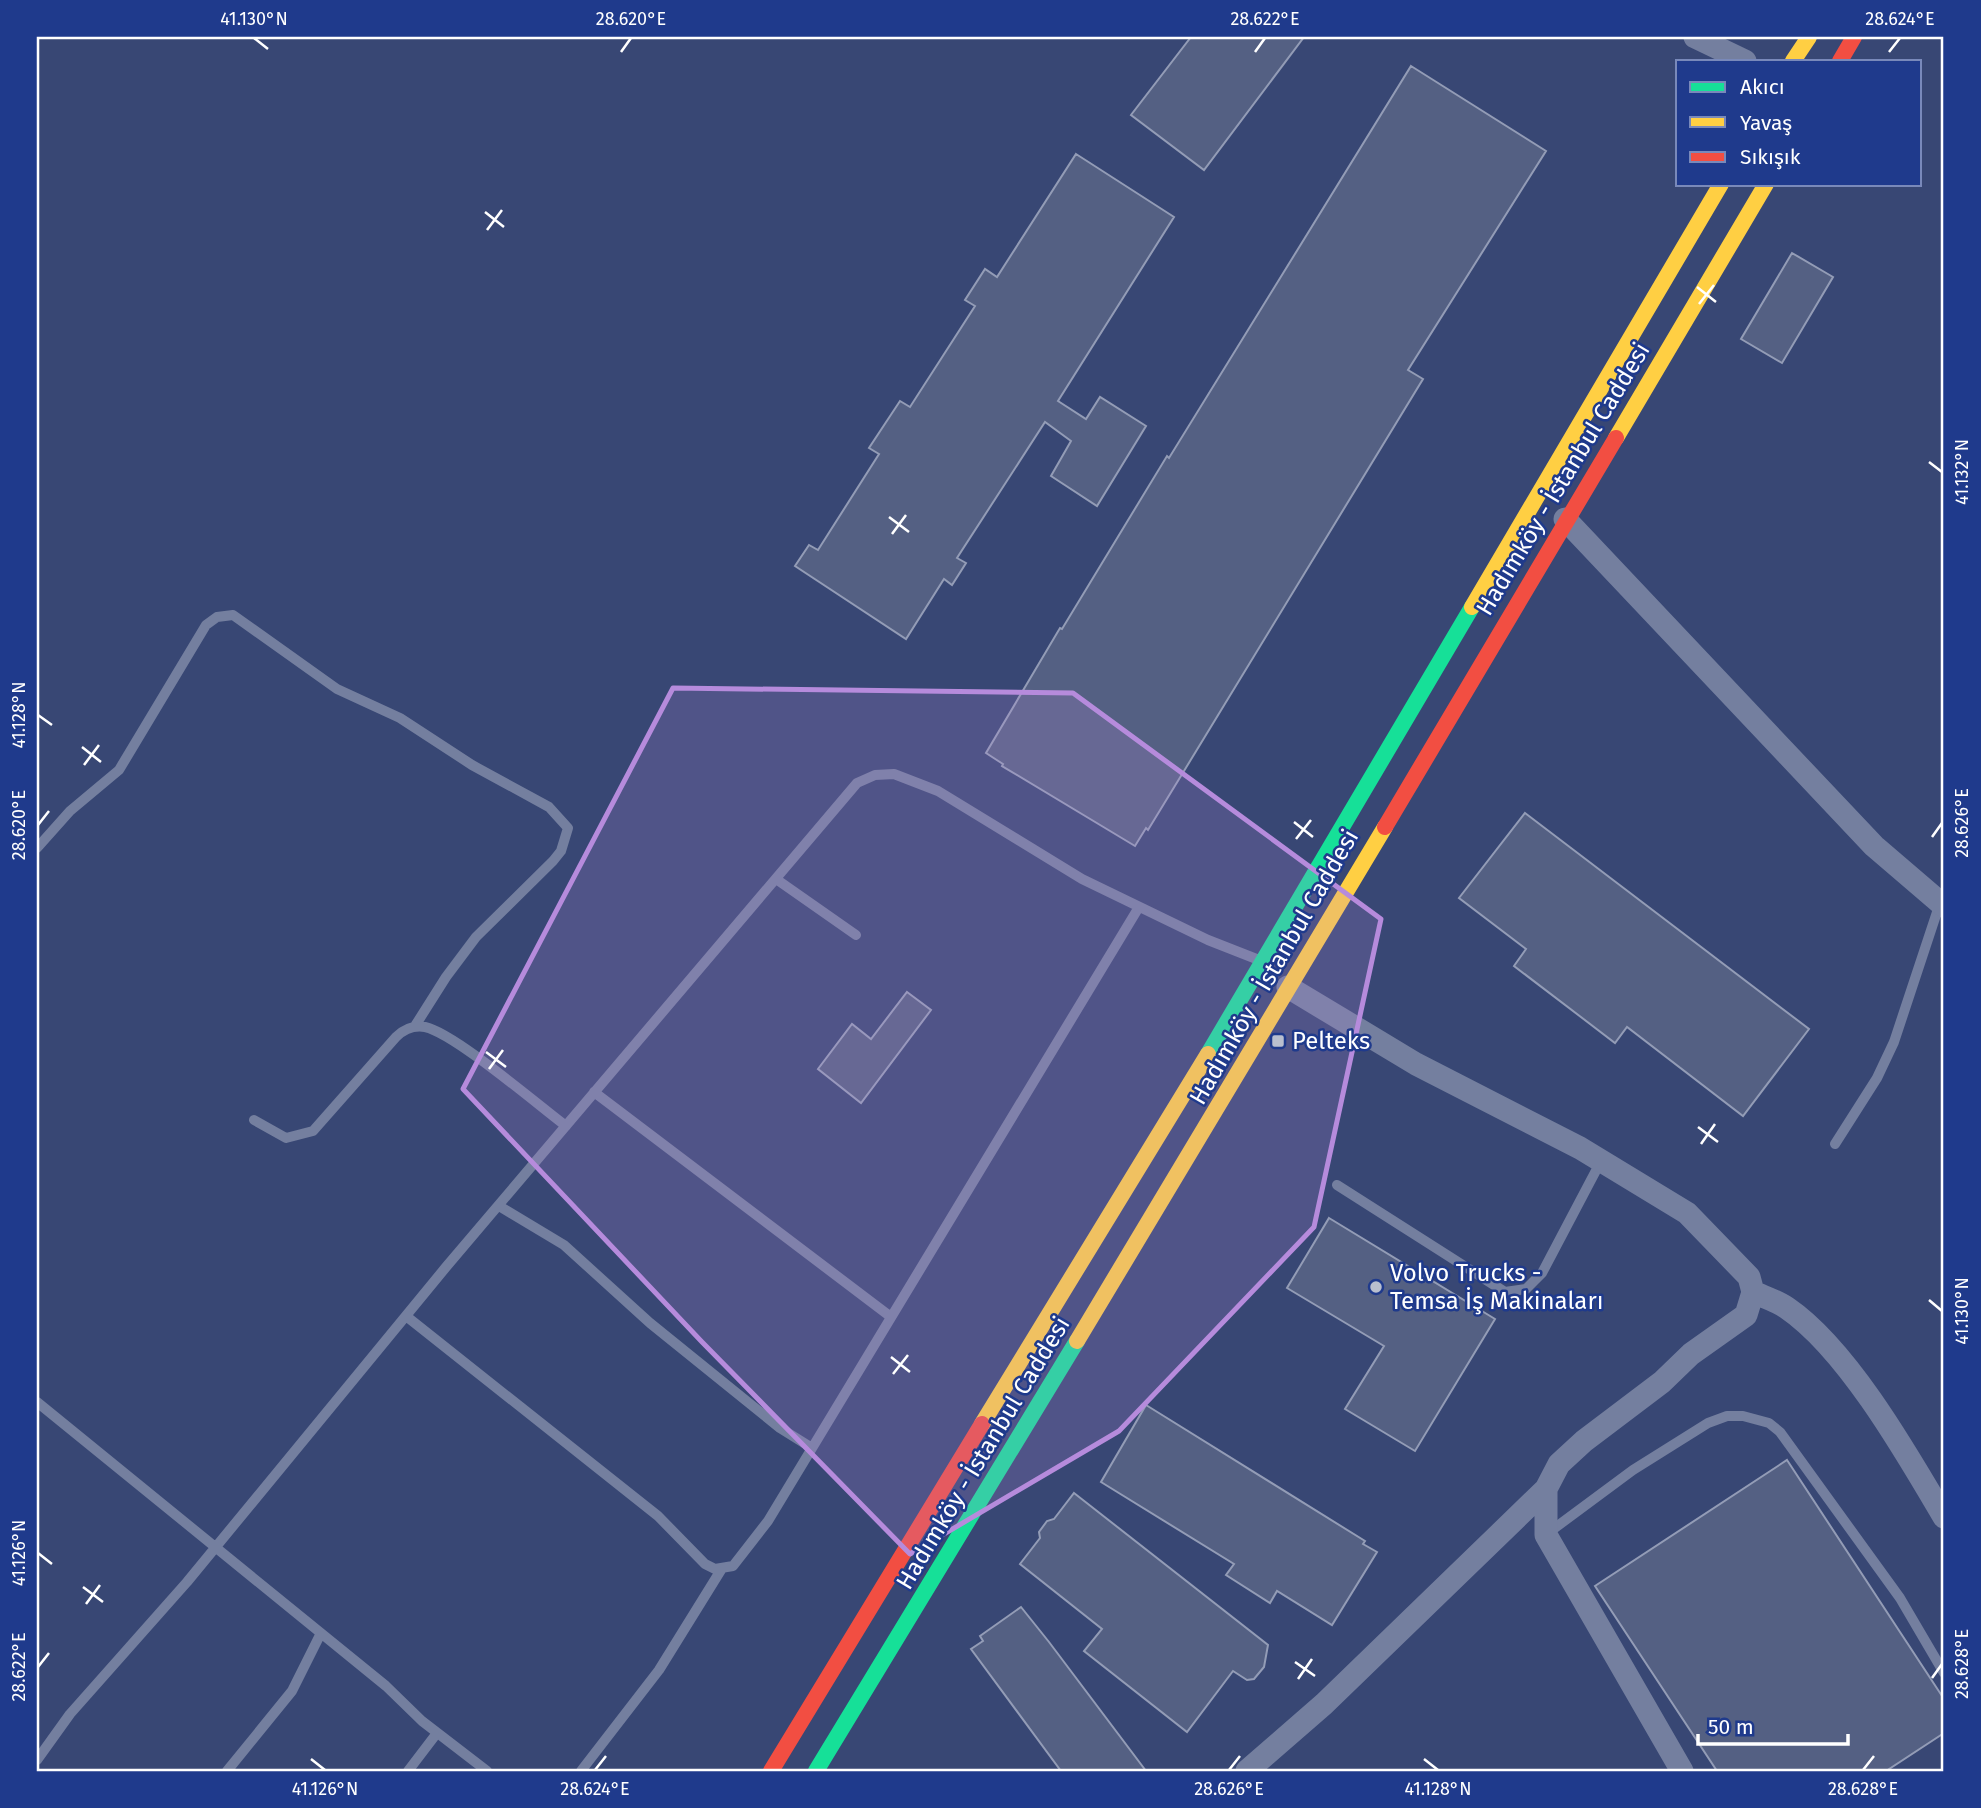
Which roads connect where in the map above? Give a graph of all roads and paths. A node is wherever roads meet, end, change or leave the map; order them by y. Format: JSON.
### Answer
{"nodes":[{"id":1,"x":1695,"y":37,"type":"edge"},
{"id":2,"x":1810,"y":37,"type":"edge"},
{"id":3,"x":1854,"y":37,"type":"edge"},
{"id":4,"x":1743,"y":60,"type":"edge"},
{"id":5,"x":1794,"y":60,"type":"edge"},
{"id":6,"x":1841,"y":60,"type":"edge"},
{"id":7,"x":1720,"y":186,"type":"edge"},
{"id":8,"x":1765,"y":186,"type":"edge"},
{"id":9,"x":1565,"y":519,"type":"junction"},
{"id":10,"x":37,"y":848,"type":"edge"},
{"id":11,"x":776,"y":879,"type":"junction"},
{"id":12,"x":1942,"y":904,"type":"edge"},
{"id":13,"x":1139,"y":906,"type":"junction"},
{"id":14,"x":856,"y":935,"type":"dead end"},
{"id":15,"x":1262,"y":960,"type":"junction"},
{"id":16,"x":1288,"y":987,"type":"junction"},
{"id":17,"x":415,"y":1026,"type":"junction"},
{"id":18,"x":594,"y":1093,"type":"junction"},
{"id":19,"x":254,"y":1120,"type":"dead end"},
{"id":20,"x":566,"y":1126,"type":"junction"},
{"id":21,"x":1835,"y":1144,"type":"dead end"},
{"id":22,"x":1601,"y":1161,"type":"junction"},
{"id":23,"x":1337,"y":1185,"type":"dead end"},
{"id":24,"x":499,"y":1206,"type":"junction"},
{"id":25,"x":1753,"y":1292,"type":"junction"},
{"id":26,"x":406,"y":1316,"type":"junction"},
{"id":27,"x":891,"y":1317,"type":"junction"},
{"id":28,"x":37,"y":1402,"type":"edge"},
{"id":29,"x":812,"y":1448,"type":"junction"},
{"id":30,"x":1546,"y":1489,"type":"junction"},
{"id":31,"x":1944,"y":1517,"type":"edge"},
{"id":32,"x":1546,"y":1535,"type":"junction"},
{"id":33,"x":216,"y":1546,"type":"junction"},
{"id":34,"x":721,"y":1570,"type":"junction"},
{"id":35,"x":321,"y":1633,"type":"junction"},
{"id":36,"x":1944,"y":1673,"type":"edge"},
{"id":37,"x":437,"y":1733,"type":"junction"},
{"id":38,"x":37,"y":1760,"type":"edge"},
{"id":39,"x":227,"y":1771,"type":"edge"},
{"id":40,"x":408,"y":1771,"type":"edge"},
{"id":41,"x":487,"y":1771,"type":"edge"},
{"id":42,"x":581,"y":1771,"type":"edge"},
{"id":43,"x":771,"y":1771,"type":"edge"},
{"id":44,"x":816,"y":1771,"type":"edge"},
{"id":45,"x":1247,"y":1771,"type":"edge"},
{"id":46,"x":1682,"y":1771,"type":"edge"}],
"edges":[{"from":1,"to":4,"type":"street"},
{"from":2,"to":5,"type":"main road"},
{"from":3,"to":6,"type":"main road"},
{"from":7,"to":15,"type":"main road","name":"Hadımköy - İstanbul Caddesi"},
{"from":8,"to":9,"type":"main road","name":"Hadımköy - İstanbul Caddesi"},
{"from":9,"to":12,"type":"street"},
{"from":9,"to":16,"type":"main road","name":"Hadımköy - İstanbul Caddesi"},
{"from":10,"to":17,"type":"lane"},
{"from":11,"to":13,"type":"lane"},
{"from":11,"to":14,"type":"lane"},
{"from":11,"to":18,"type":"lane"},
{"from":12,"to":21,"type":"lane"},
{"from":13,"to":15,"type":"lane"},
{"from":13,"to":27,"type":"lane"},
{"from":15,"to":43,"type":"main road","name":"Hadımköy - İstanbul Caddesi"},
{"from":16,"to":22,"type":"street"},
{"from":16,"to":44,"type":"main road","name":"Hadımköy - İstanbul Caddesi"},
{"from":17,"to":19,"type":"lane"},
{"from":17,"to":20,"type":"lane"},
{"from":18,"to":20,"type":"lane"},
{"from":18,"to":27,"type":"lane"},
{"from":20,"to":24,"type":"lane"},
{"from":22,"to":23,"type":"lane"},
{"from":22,"to":25,"type":"street"},
{"from":24,"to":26,"type":"lane"},
{"from":24,"to":29,"type":"lane"},
{"from":25,"to":30,"type":"street"},
{"from":25,"to":31,"type":"street"},
{"from":26,"to":33,"type":"lane"},
{"from":26,"to":34,"type":"lane"},
{"from":27,"to":29,"type":"lane"},
{"from":28,"to":33,"type":"lane"},
{"from":29,"to":34,"type":"lane"},
{"from":30,"to":32,"type":"street"},
{"from":30,"to":45,"type":"street"},
{"from":32,"to":36,"type":"lane"},
{"from":32,"to":46,"type":"street"},
{"from":33,"to":35,"type":"lane"},
{"from":33,"to":38,"type":"lane"},
{"from":34,"to":42,"type":"lane"},
{"from":35,"to":37,"type":"lane"},
{"from":35,"to":39,"type":"lane"},
{"from":37,"to":40,"type":"lane"},
{"from":37,"to":41,"type":"lane"}]}
